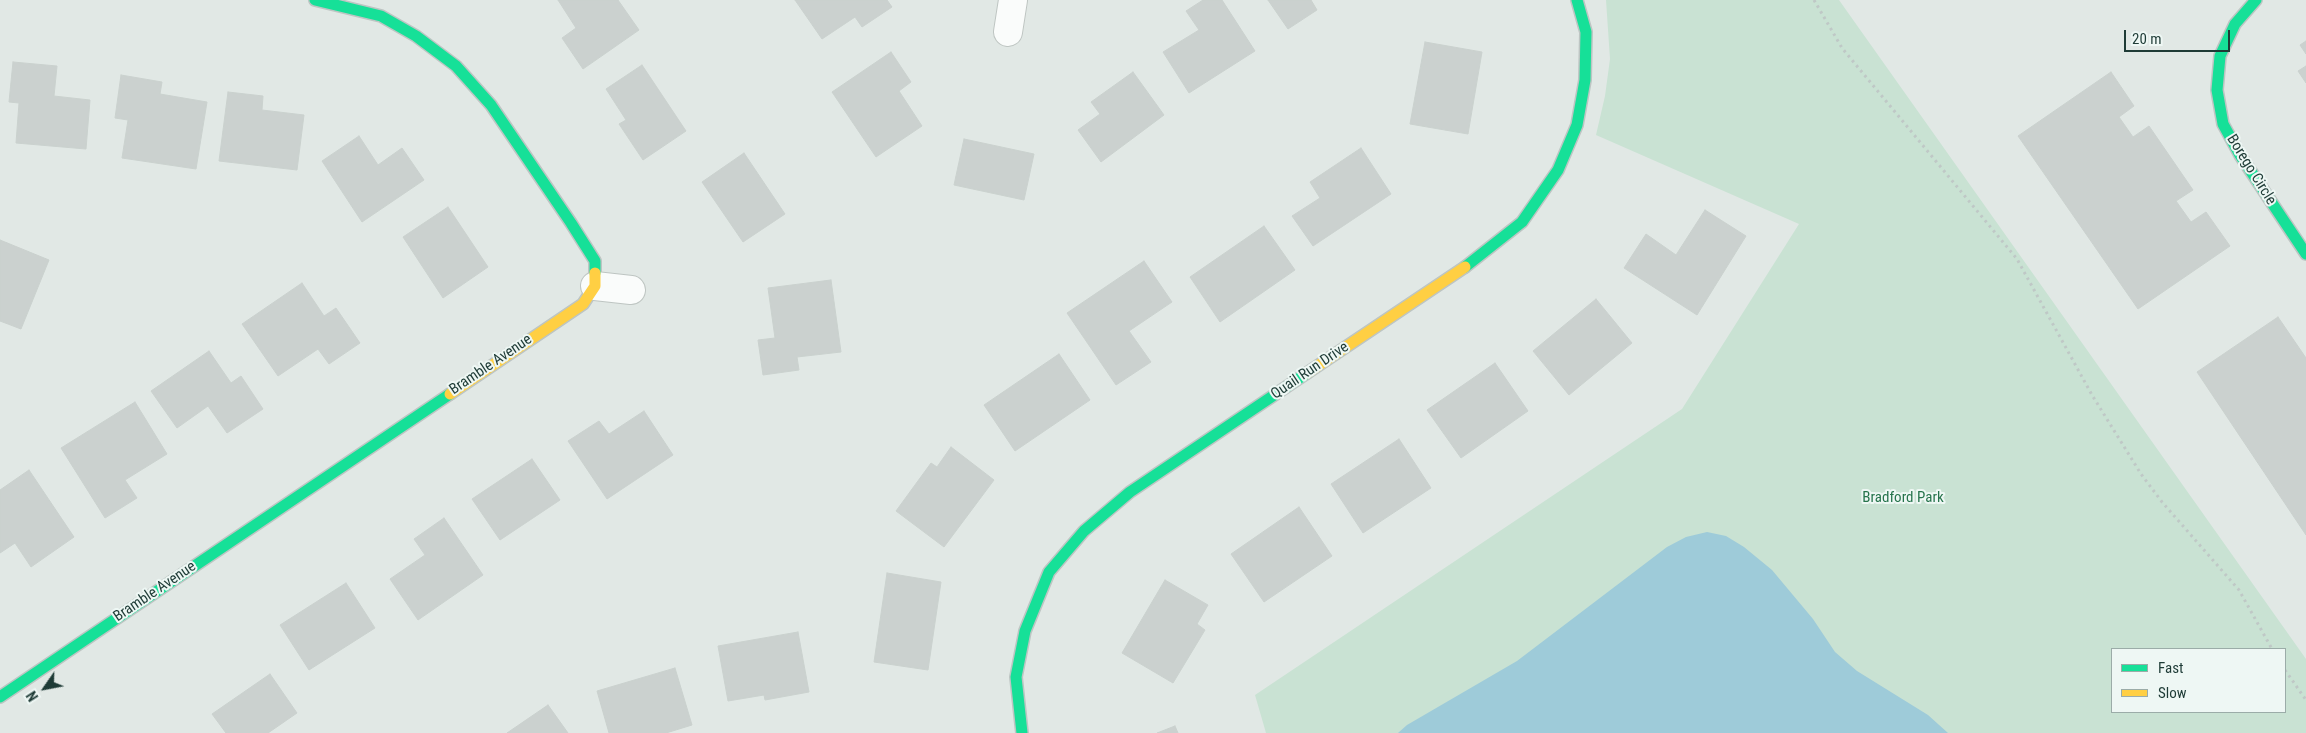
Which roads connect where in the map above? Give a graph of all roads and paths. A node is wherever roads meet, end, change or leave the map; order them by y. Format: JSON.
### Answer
{"nodes":[{"id":1,"x":315,"y":0,"type":"edge"},
{"id":2,"x":1013,"y":0,"type":"edge"},
{"id":3,"x":1577,"y":0,"type":"edge"},
{"id":4,"x":1814,"y":0,"type":"edge"},
{"id":5,"x":2256,"y":0,"type":"edge"},
{"id":6,"x":1008,"y":32,"type":"dead end"},
{"id":7,"x":2306,"y":254,"type":"edge"},
{"id":8,"x":595,"y":286,"type":"junction"},
{"id":9,"x":631,"y":290,"type":"dead end"},
{"id":10,"x":2271,"y":648,"type":"edge"},
{"id":11,"x":2286,"y":671,"type":"edge"},
{"id":12,"x":0,"y":697,"type":"edge"},
{"id":13,"x":2306,"y":700,"type":"edge"},
{"id":14,"x":1022,"y":733,"type":"edge"}],
"edges":[{"from":1,"to":8,"type":"street"},
{"from":2,"to":6,"type":"street"},
{"from":3,"to":14,"type":"street","name":"Quail Run Drive"},
{"from":4,"to":10,"type":"path"},
{"from":5,"to":7,"type":"street","name":"Borego Circle"},
{"from":8,"to":9,"type":"street"},
{"from":8,"to":12,"type":"street","name":"Bramble Avenue"},
{"from":11,"to":13,"type":"path"}]}
